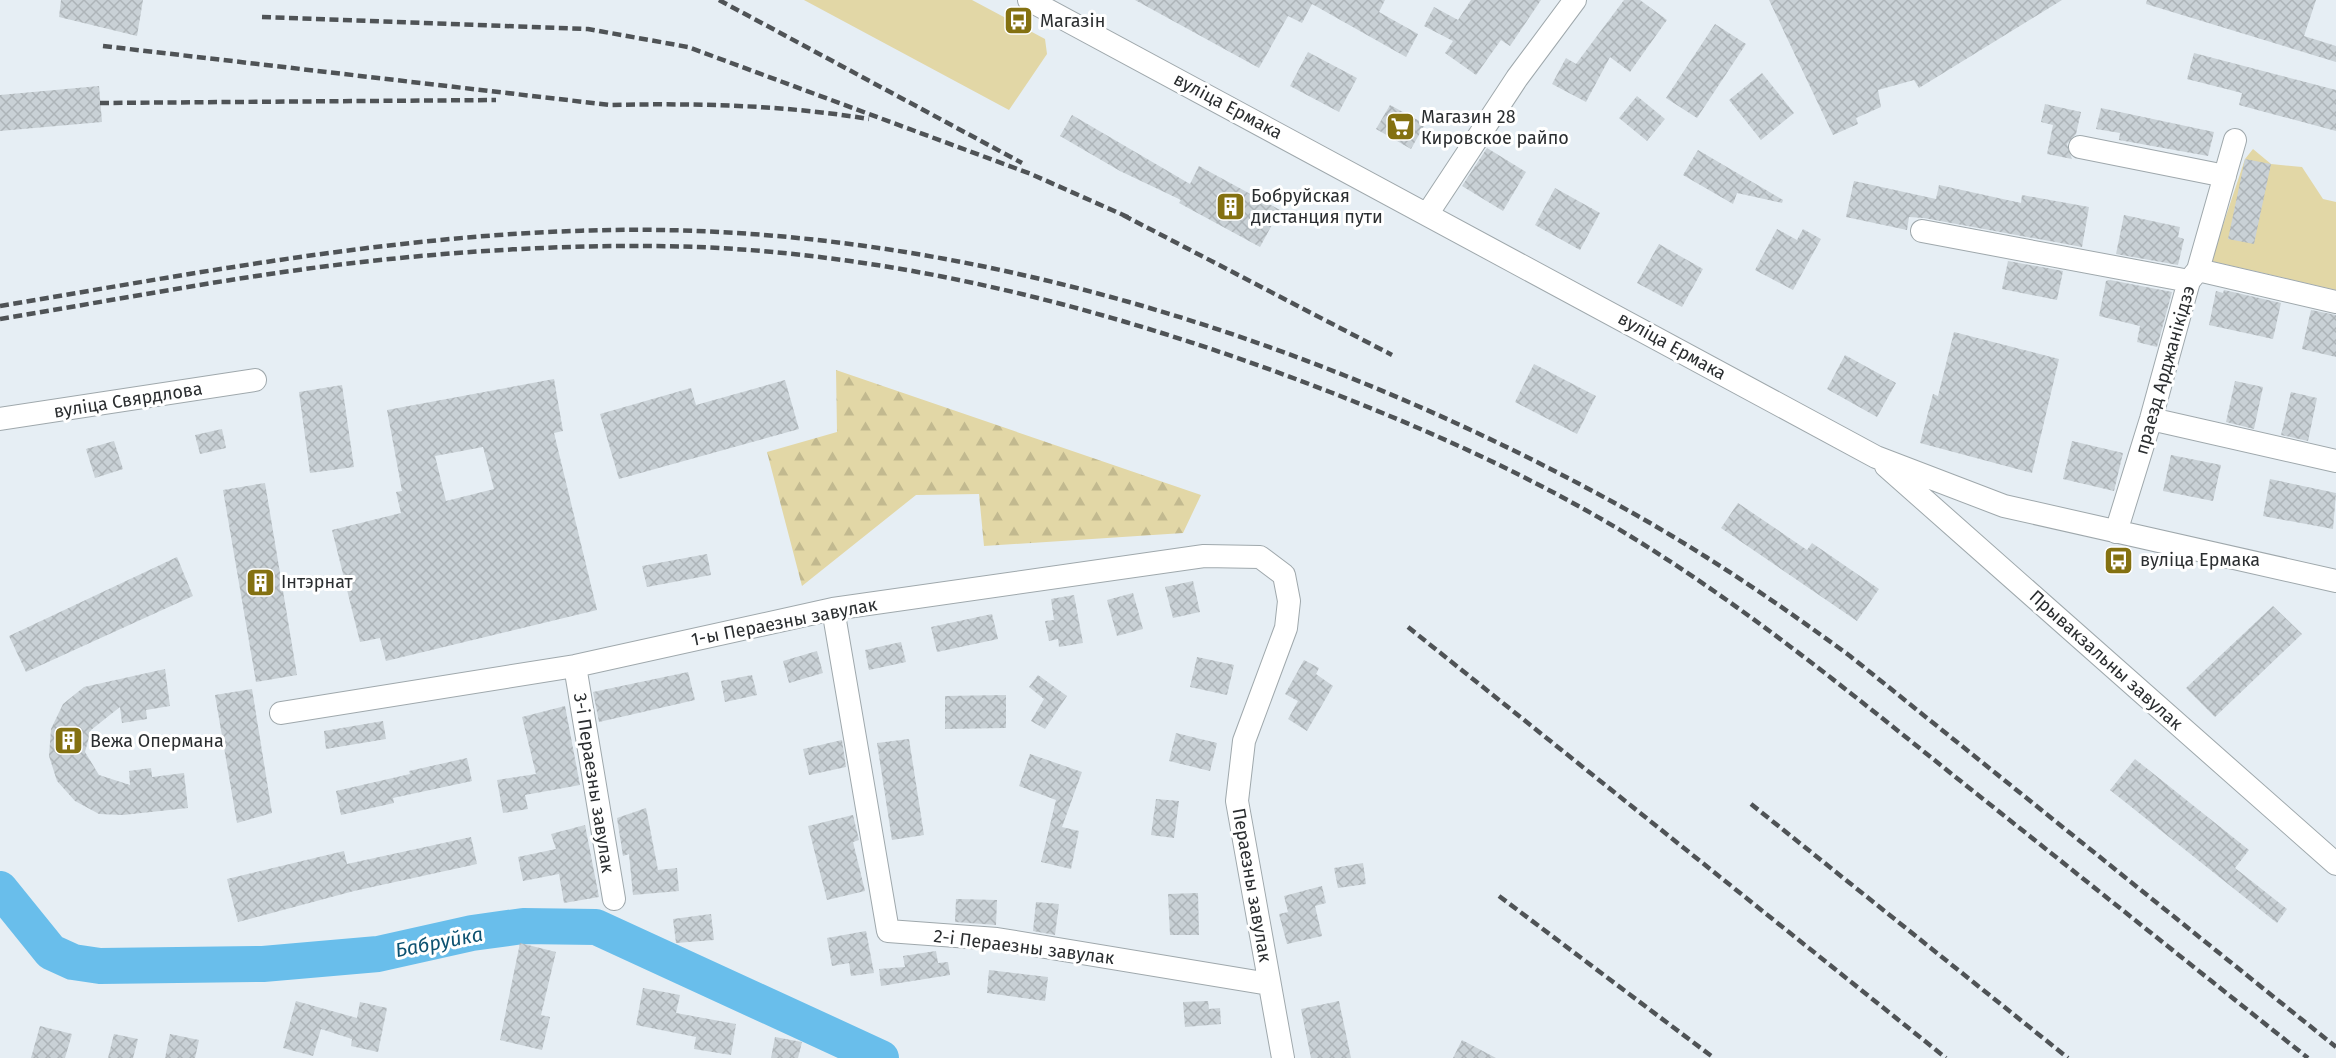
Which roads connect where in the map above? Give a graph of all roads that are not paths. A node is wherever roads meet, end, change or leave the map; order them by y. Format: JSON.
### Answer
{"nodes":[{"id":1,"x":1029,"y":0,"type":"edge"},
{"id":2,"x":1575,"y":0,"type":"edge"},
{"id":3,"x":2235,"y":140,"type":"dead end"},
{"id":4,"x":2080,"y":147,"type":"dead end"},
{"id":5,"x":2225,"y":176,"type":"junction"},
{"id":6,"x":1428,"y":213,"type":"junction"},
{"id":7,"x":1922,"y":231,"type":"dead end"},
{"id":8,"x":2194,"y":275,"type":"junction"},
{"id":9,"x":2336,"y":302,"type":"edge"},
{"id":10,"x":255,"y":380,"type":"dead end"},
{"id":11,"x":0,"y":419,"type":"edge"},
{"id":12,"x":2151,"y":419,"type":"junction"},
{"id":13,"x":1876,"y":457,"type":"junction"},
{"id":14,"x":2336,"y":461,"type":"edge"},
{"id":15,"x":2116,"y":532,"type":"junction"},
{"id":16,"x":1284,"y":575,"type":"joint"},
{"id":17,"x":2336,"y":581,"type":"edge"},
{"id":18,"x":833,"y":609,"type":"junction"},
{"id":19,"x":575,"y":666,"type":"junction"},
{"id":20,"x":281,"y":713,"type":"dead end"},
{"id":21,"x":2336,"y":864,"type":"edge"},
{"id":22,"x":614,"y":899,"type":"dead end"},
{"id":23,"x":1269,"y":984,"type":"junction"},
{"id":24,"x":1283,"y":1058,"type":"edge"}],
"edges":[{"from":1,"to":6,"type":"street","name":"вуліца Ермака"},
{"from":2,"to":6,"type":"street"},
{"from":3,"to":5,"type":"street","name":"праезд Арджанікідзэ"},
{"from":4,"to":5,"type":"street"},
{"from":5,"to":8,"type":"street","name":"праезд Арджанікідзэ"},
{"from":6,"to":13,"type":"street","name":"вуліца Ермака"},
{"from":7,"to":8,"type":"street"},
{"from":8,"to":9,"type":"street"},
{"from":8,"to":12,"type":"street","name":"праезд Арджанікідзэ"},
{"from":10,"to":11,"type":"street","name":"вуліца Свярдлова"},
{"from":12,"to":14,"type":"street"},
{"from":12,"to":15,"type":"street","name":"праезд Арджанікідзэ"},
{"from":13,"to":15,"type":"street","name":"вуліца Ермака"},
{"from":13,"to":21,"type":"street","name":"Прывакзальны завулак"},
{"from":15,"to":17,"type":"street","name":"вуліца Ермака"},
{"from":16,"to":18,"type":"street","name":"1-ы Пераезны завулак"},
{"from":16,"to":23,"type":"street","name":"Пераезны завулак"},
{"from":18,"to":19,"type":"street","name":"1-ы Пераезны завулак"},
{"from":18,"to":23,"type":"street","name":"2-і Пераезны завулак"},
{"from":19,"to":20,"type":"street","name":"1-ы Пераезны завулак"},
{"from":19,"to":22,"type":"street","name":"3-і Пераезны завулак"},
{"from":23,"to":24,"type":"street","name":"Пераезны завулак"}]}
